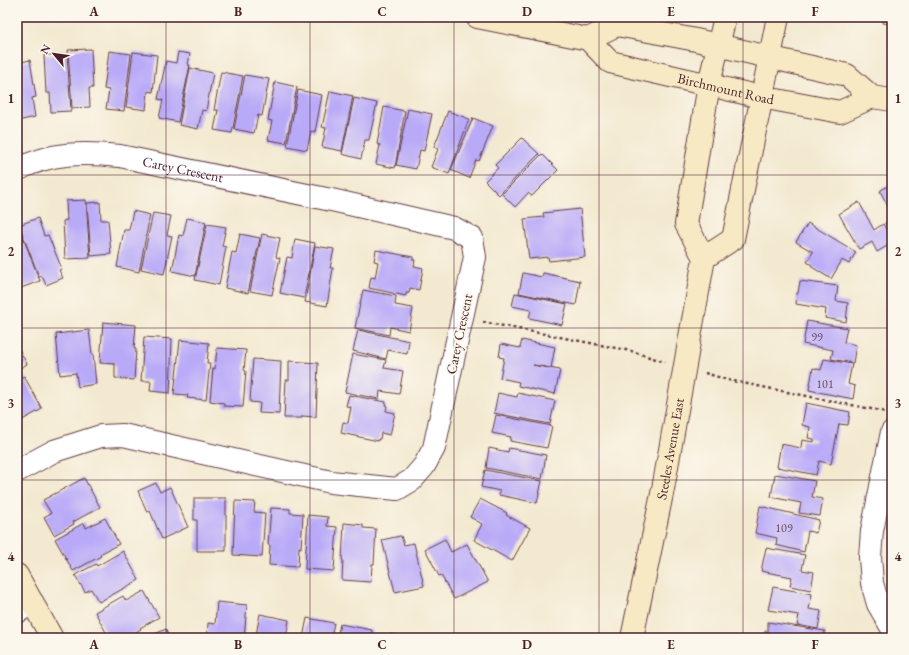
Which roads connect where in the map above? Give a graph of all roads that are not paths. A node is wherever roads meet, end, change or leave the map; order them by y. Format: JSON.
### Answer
{"nodes":[{"id":1,"x":476,"y":17,"type":"edge"},
{"id":2,"x":725,"y":17,"type":"edge"},
{"id":3,"x":778,"y":17,"type":"edge"},
{"id":4,"x":588,"y":39,"type":"junction"},
{"id":5,"x":719,"y":46,"type":"junction"},
{"id":6,"x":769,"y":57,"type":"junction"},
{"id":7,"x":709,"y":84,"type":"junction"},
{"id":8,"x":761,"y":97,"type":"junction"},
{"id":9,"x":882,"y":99,"type":"edge"},
{"id":10,"x":17,"y":170,"type":"edge"},
{"id":11,"x":704,"y":258,"type":"junction"},
{"id":12,"x":892,"y":432,"type":"edge"},
{"id":13,"x":17,"y":472,"type":"edge"},
{"id":14,"x":17,"y":575,"type":"edge"},
{"id":15,"x":25,"y":608,"type":"edge"},
{"id":16,"x":892,"y":628,"type":"edge"},
{"id":17,"x":52,"y":638,"type":"edge"},
{"id":18,"x":632,"y":638,"type":"edge"}],
"edges":[{"from":1,"to":4,"type":"main road"},
{"from":2,"to":5,"type":"main road"},
{"from":3,"to":6,"type":"main road"},
{"from":4,"to":5,"type":"main road","name":"Birchmount Road"},
{"from":4,"to":7,"type":"main road","name":"Birchmount Road"},
{"from":5,"to":6,"type":"main road","name":"Birchmount Road"},
{"from":5,"to":7,"type":"main road"},
{"from":6,"to":8,"type":"main road"},
{"from":6,"to":9,"type":"main road","name":"Birchmount Road"},
{"from":7,"to":8,"type":"main road","name":"Birchmount Road"},
{"from":7,"to":11,"type":"main road"},
{"from":8,"to":9,"type":"main road","name":"Birchmount Road"},
{"from":8,"to":11,"type":"main road"},
{"from":10,"to":13,"type":"street","name":"Carey Crescent"},
{"from":11,"to":18,"type":"main road","name":"Steeles Avenue East"},
{"from":12,"to":16,"type":"street"},
{"from":14,"to":15,"type":"main road"},
{"from":15,"to":17,"type":"main road"}]}
